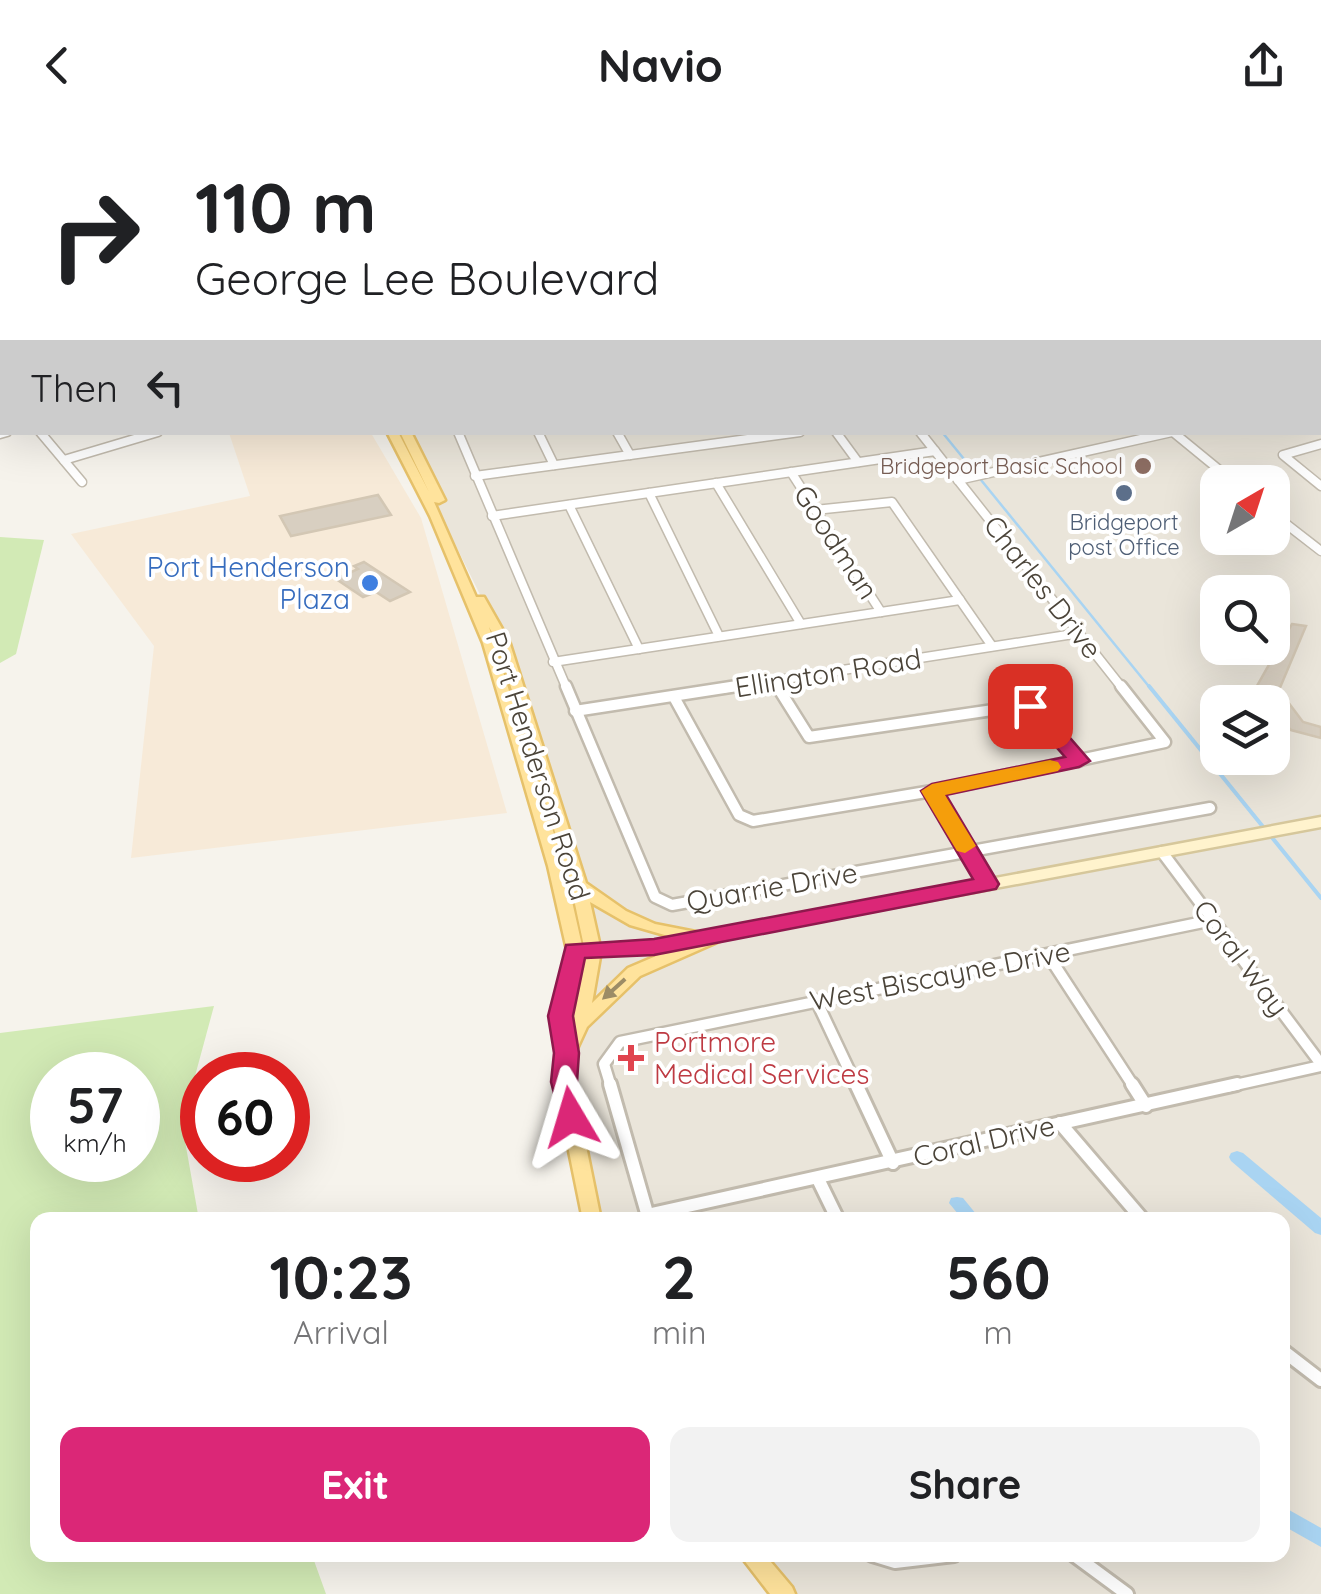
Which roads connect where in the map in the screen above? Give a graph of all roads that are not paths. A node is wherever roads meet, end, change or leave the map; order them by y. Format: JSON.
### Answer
{"nodes":[{"id":1,"x":43,"y":435,"type":"edge"},
{"id":2,"x":148,"y":435,"type":"edge"},
{"id":3,"x":394,"y":435,"type":"edge"},
{"id":4,"x":406,"y":435,"type":"edge"},
{"id":5,"x":459,"y":435,"type":"edge"},
{"id":6,"x":539,"y":435,"type":"edge"},
{"id":7,"x":619,"y":435,"type":"edge"},
{"id":8,"x":688,"y":435,"type":"edge"},
{"id":9,"x":762,"y":435,"type":"edge"},
{"id":10,"x":838,"y":435,"type":"edge"},
{"id":11,"x":922,"y":435,"type":"edge"},
{"id":12,"x":1158,"y":435,"type":"edge"},
{"id":13,"x":1176,"y":435,"type":"edge"},
{"id":14,"x":1321,"y":444,"type":"edge"},
{"id":15,"x":694,"y":447,"type":"junction"},
{"id":16,"x":935,"y":451,"type":"junction"},
{"id":17,"x":630,"y":455,"type":"junction"},
{"id":18,"x":64,"y":460,"type":"junction"},
{"id":19,"x":858,"y":462,"type":"junction"},
{"id":20,"x":554,"y":465,"type":"junction"},
{"id":21,"x":1213,"y":465,"type":"edge"},
{"id":22,"x":791,"y":472,"type":"junction"},
{"id":23,"x":476,"y":476,"type":"junction"},
{"id":24,"x":958,"y":480,"type":"junction"},
{"id":25,"x":82,"y":482,"type":"dead end"},
{"id":26,"x":716,"y":483,"type":"junction"},
{"id":27,"x":1321,"y":486,"type":"edge"},
{"id":28,"x":648,"y":493,"type":"junction"},
{"id":29,"x":568,"y":504,"type":"junction"},
{"id":30,"x":815,"y":510,"type":"junction"},
{"id":31,"x":492,"y":516,"type":"junction"},
{"id":32,"x":1290,"y":527,"type":"edge"},
{"id":33,"x":1321,"y":551,"type":"edge"},
{"id":34,"x":960,"y":600,"type":"junction"},
{"id":35,"x":880,"y":612,"type":"junction"},
{"id":36,"x":801,"y":624,"type":"junction"},
{"id":37,"x":1080,"y":633,"type":"junction"},
{"id":38,"x":719,"y":636,"type":"junction"},
{"id":39,"x":992,"y":646,"type":"junction"},
{"id":40,"x":639,"y":648,"type":"junction"},
{"id":41,"x":553,"y":662,"type":"junction"},
{"id":42,"x":774,"y":682,"type":"junction"},
{"id":43,"x":674,"y":698,"type":"junction"},
{"id":44,"x":575,"y":711,"type":"junction"},
{"id":45,"x":1079,"y":761,"type":"junction"},
{"id":46,"x":932,"y":791,"type":"junction"},
{"id":47,"x":1210,"y":808,"type":"dead end"},
{"id":48,"x":1321,"y":822,"type":"edge"},
{"id":49,"x":968,"y":850,"type":"junction"},
{"id":50,"x":1162,"y":852,"type":"junction"},
{"id":51,"x":988,"y":884,"type":"junction"},
{"id":52,"x":578,"y":885,"type":"junction"},
{"id":53,"x":1213,"y":920,"type":"junction"},
{"id":54,"x":709,"y":937,"type":"junction"},
{"id":55,"x":584,"y":951,"type":"junction"},
{"id":56,"x":1048,"y":955,"type":"junction"},
{"id":57,"x":816,"y":1000,"type":"junction"},
{"id":58,"x":580,"y":1024,"type":"junction"},
{"id":59,"x":567,"y":1053,"type":"junction"},
{"id":60,"x":1321,"y":1065,"type":"edge"},
{"id":61,"x":1146,"y":1106,"type":"junction"},
{"id":62,"x":1060,"y":1124,"type":"junction"},
{"id":63,"x":892,"y":1163,"type":"junction"},
{"id":64,"x":818,"y":1179,"type":"junction"},
{"id":65,"x":590,"y":1212,"type":"edge"},
{"id":66,"x":647,"y":1212,"type":"edge"},
{"id":67,"x":670,"y":1212,"type":"edge"},
{"id":68,"x":834,"y":1212,"type":"edge"},
{"id":69,"x":1136,"y":1212,"type":"edge"},
{"id":70,"x":1290,"y":1356,"type":"edge"},
{"id":71,"x":1321,"y":1380,"type":"edge"},
{"id":72,"x":757,"y":1562,"type":"edge"},
{"id":73,"x":1083,"y":1562,"type":"edge"},
{"id":74,"x":784,"y":1594,"type":"edge"},
{"id":75,"x":1126,"y":1594,"type":"edge"}],
"edges":[{"from":1,"to":18,"type":"street"},
{"from":2,"to":18,"type":"street"},
{"from":3,"to":55,"type":"main road","name":"Port Henderson Road"},
{"from":4,"to":52,"type":"main road","name":"Port Henderson Road"},
{"from":5,"to":23,"type":"street","name":"Quarrie Drive"},
{"from":6,"to":20,"type":"street"},
{"from":7,"to":17,"type":"street"},
{"from":8,"to":15,"type":"street"},
{"from":9,"to":15,"type":"street"},
{"from":10,"to":19,"type":"street"},
{"from":11,"to":16,"type":"street","name":"Charles Drive"},
{"from":12,"to":24,"type":"street"},
{"from":13,"to":21,"type":"street"},
{"from":14,"to":27,"type":"street"},
{"from":15,"to":17,"type":"street"},
{"from":16,"to":19,"type":"street"},
{"from":16,"to":24,"type":"street","name":"Charles Drive"},
{"from":17,"to":20,"type":"street"},
{"from":18,"to":25,"type":"street"},
{"from":19,"to":22,"type":"street"},
{"from":20,"to":23,"type":"street"},
{"from":22,"to":26,"type":"street"},
{"from":22,"to":30,"type":"street","name":"Goodman"},
{"from":23,"to":31,"type":"street","name":"Quarrie Drive"},
{"from":24,"to":37,"type":"street","name":"Charles Drive"},
{"from":26,"to":28,"type":"street"},
{"from":26,"to":36,"type":"street"},
{"from":28,"to":29,"type":"street"},
{"from":28,"to":38,"type":"street"},
{"from":29,"to":31,"type":"street"},
{"from":29,"to":40,"type":"street"},
{"from":30,"to":34,"type":"street"},
{"from":30,"to":35,"type":"street","name":"Goodman"},
{"from":31,"to":41,"type":"street","name":"Quarrie Drive"},
{"from":32,"to":33,"type":"street"},
{"from":34,"to":35,"type":"street"},
{"from":34,"to":39,"type":"street"},
{"from":35,"to":36,"type":"street"},
{"from":36,"to":38,"type":"street"},
{"from":37,"to":39,"type":"street","name":"Ellington Road"},
{"from":37,"to":45,"type":"street","name":"Charles Drive"},
{"from":38,"to":40,"type":"street"},
{"from":39,"to":42,"type":"street","name":"Ellington Road"},
{"from":40,"to":41,"type":"street"},
{"from":41,"to":44,"type":"street","name":"Quarrie Drive"},
{"from":42,"to":43,"type":"street","name":"Ellington Road"},
{"from":42,"to":45,"type":"street"},
{"from":43,"to":44,"type":"street","name":"Ellington Road"},
{"from":43,"to":46,"type":"street"},
{"from":44,"to":49,"type":"street","name":"Quarrie Drive"},
{"from":45,"to":46,"type":"street"},
{"from":46,"to":49,"type":"street"},
{"from":47,"to":49,"type":"street","name":"Quarrie Drive"},
{"from":48,"to":50,"type":"main road"},
{"from":49,"to":51,"type":"street"},
{"from":50,"to":51,"type":"main road"},
{"from":50,"to":53,"type":"street","name":"Coral Way"},
{"from":51,"to":54,"type":"main road"},
{"from":52,"to":54,"type":"main road"},
{"from":52,"to":55,"type":"main road","name":"Port Henderson Road"},
{"from":53,"to":56,"type":"street","name":"West Biscayne Drive"},
{"from":53,"to":60,"type":"street","name":"Coral Way"},
{"from":54,"to":55,"type":"main road"},
{"from":54,"to":58,"type":"main road","one_way":true},
{"from":55,"to":58,"type":"main road","name":"Port Henderson Road"},
{"from":55,"to":59,"type":"main road","name":"Port Henderson Road"},
{"from":56,"to":57,"type":"street","name":"West Biscayne Drive"},
{"from":56,"to":61,"type":"street"},
{"from":57,"to":63,"type":"street"},
{"from":57,"to":66,"type":"street","name":"West Biscayne Drive"},
{"from":58,"to":59,"type":"main road","name":"Port Henderson Road"},
{"from":59,"to":65,"type":"main road","name":"Port Henderson Road"},
{"from":60,"to":61,"type":"street","name":"Coral Drive"},
{"from":61,"to":62,"type":"street","name":"Coral Drive"},
{"from":62,"to":63,"type":"street","name":"Coral Drive"},
{"from":62,"to":69,"type":"street"},
{"from":63,"to":64,"type":"street","name":"Coral Drive"},
{"from":64,"to":67,"type":"street","name":"Coral Drive"},
{"from":64,"to":68,"type":"street"},
{"from":70,"to":71,"type":"street"},
{"from":72,"to":74,"type":"main road"},
{"from":73,"to":75,"type":"street"}]}
